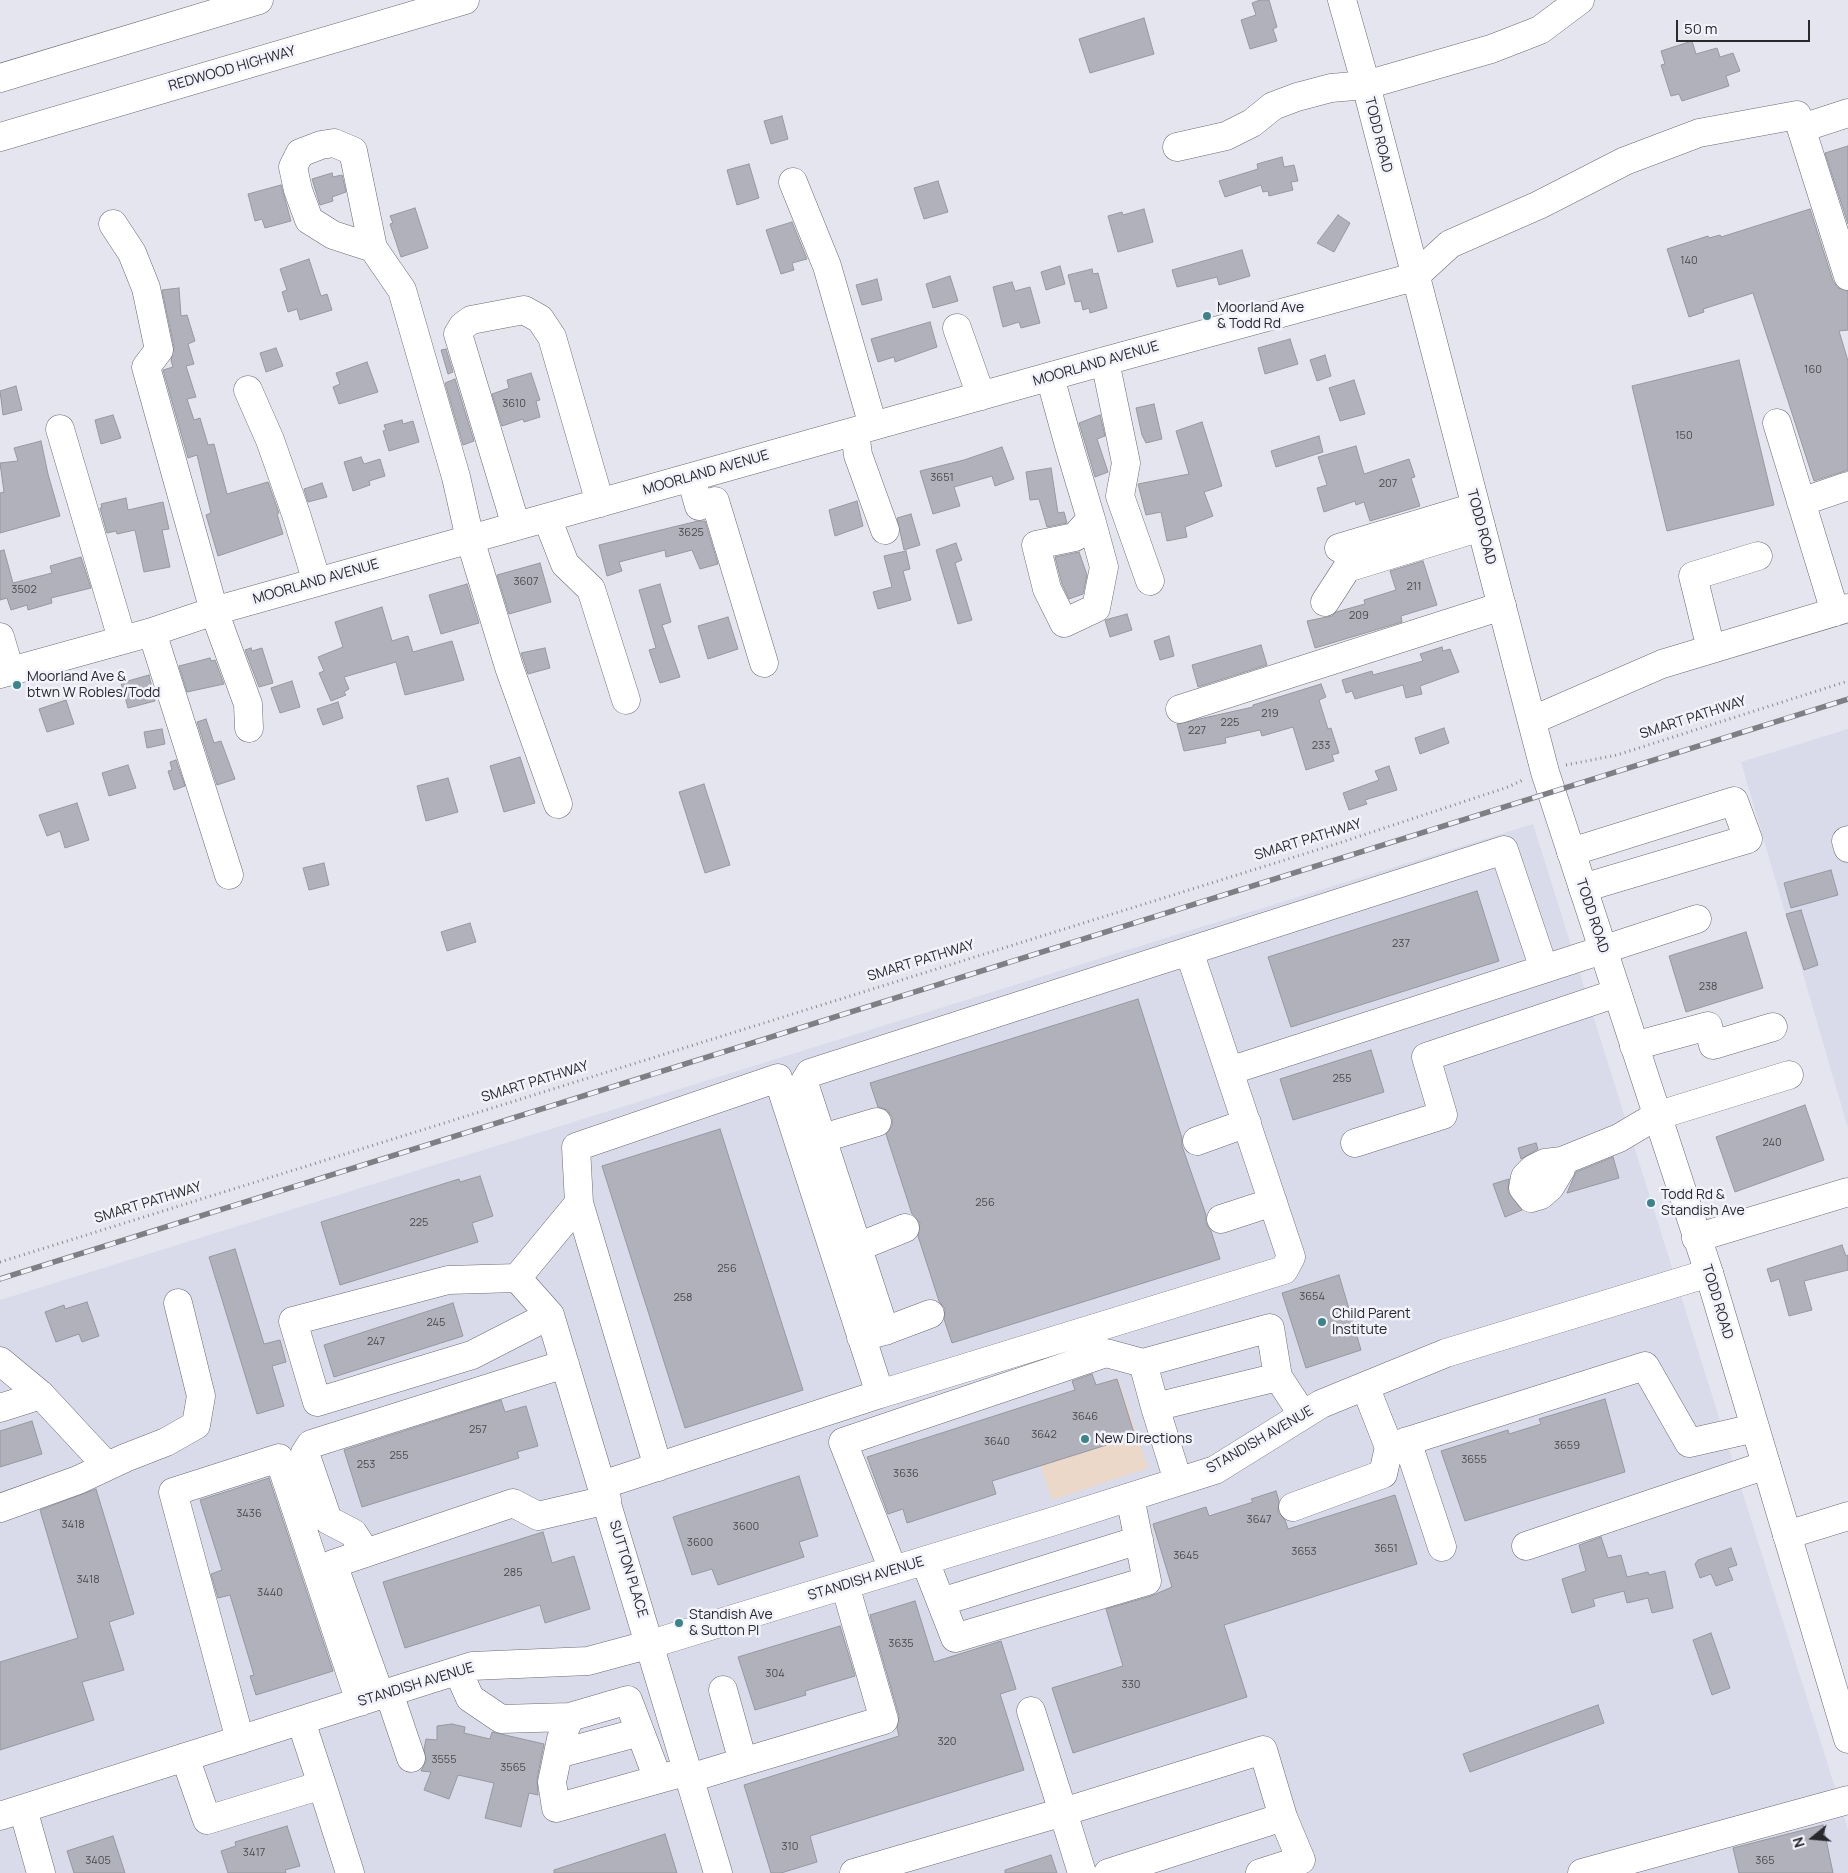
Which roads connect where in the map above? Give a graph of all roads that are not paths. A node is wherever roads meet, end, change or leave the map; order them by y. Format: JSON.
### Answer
{"nodes":[{"id":1,"x":259,"y":0,"type":"edge"},
{"id":2,"x":465,"y":0,"type":"edge"},
{"id":3,"x":1342,"y":0,"type":"edge"},
{"id":4,"x":1580,"y":0,"type":"edge"},
{"id":5,"x":0,"y":78,"type":"edge"},
{"id":6,"x":1366,"y":85,"type":"junction"},
{"id":7,"x":1848,"y":113,"type":"edge"},
{"id":8,"x":1802,"y":128,"type":"junction"},
{"id":9,"x":0,"y":137,"type":"edge"},
{"id":10,"x":1177,"y":147,"type":"dead end"},
{"id":11,"x":793,"y":182,"type":"dead end"},
{"id":12,"x":114,"y":224,"type":"dead end"},
{"id":13,"x":373,"y":248,"type":"dead end"},
{"id":14,"x":1848,"y":276,"type":"edge"},
{"id":15,"x":1414,"y":277,"type":"junction"},
{"id":16,"x":956,"y":328,"type":"dead end"},
{"id":17,"x":1105,"y":361,"type":"junction"},
{"id":18,"x":1050,"y":377,"type":"junction"},
{"id":19,"x":248,"y":390,"type":"dead end"},
{"id":20,"x":981,"y":396,"type":"junction"},
{"id":21,"x":1777,"y":423,"type":"dead end"},
{"id":22,"x":60,"y":429,"type":"dead end"},
{"id":23,"x":864,"y":429,"type":"junction"},
{"id":24,"x":690,"y":478,"type":"junction"},
{"id":25,"x":1848,"y":486,"type":"edge"},
{"id":26,"x":1801,"y":502,"type":"junction"},
{"id":27,"x":600,"y":503,"type":"junction"},
{"id":28,"x":1478,"y":517,"type":"junction"},
{"id":29,"x":547,"y":518,"type":"junction"},
{"id":30,"x":1091,"y":518,"type":"dead end"},
{"id":31,"x":516,"y":526,"type":"junction"},
{"id":32,"x":884,"y":530,"type":"dead end"},
{"id":33,"x":470,"y":539,"type":"junction"},
{"id":34,"x":1339,"y":548,"type":"dead end"},
{"id":35,"x":1758,"y":556,"type":"dead end"},
{"id":36,"x":1150,"y":581,"type":"dead end"},
{"id":37,"x":317,"y":582,"type":"junction"},
{"id":38,"x":1325,"y":602,"type":"dead end"},
{"id":39,"x":1502,"y":606,"type":"junction"},
{"id":40,"x":1842,"y":610,"type":"edge"},
{"id":41,"x":214,"y":611,"type":"junction"},
{"id":42,"x":152,"y":632,"type":"junction"},
{"id":43,"x":0,"y":637,"type":"edge"},
{"id":44,"x":122,"y":639,"type":"junction"},
{"id":45,"x":1711,"y":649,"type":"junction"},
{"id":46,"x":764,"y":664,"type":"dead end"},
{"id":47,"x":5,"y":673,"type":"edge"},
{"id":48,"x":626,"y":700,"type":"dead end"},
{"id":49,"x":1180,"y":709,"type":"dead end"},
{"id":50,"x":1533,"y":720,"type":"junction"},
{"id":51,"x":250,"y":728,"type":"dead end"},
{"id":52,"x":558,"y":804,"type":"dead end"},
{"id":53,"x":1848,"y":840,"type":"edge"},
{"id":54,"x":1848,"y":848,"type":"edge"},
{"id":55,"x":1571,"y":852,"type":"junction"},
{"id":56,"x":229,"y":875,"type":"dead end"},
{"id":57,"x":1583,"y":888,"type":"junction"},
{"id":58,"x":1697,"y":919,"type":"dead end"},
{"id":59,"x":1189,"y":951,"type":"junction"},
{"id":60,"x":1603,"y":951,"type":"junction"},
{"id":61,"x":1544,"y":969,"type":"junction"},
{"id":62,"x":1616,"y":993,"type":"junction"},
{"id":63,"x":1773,"y":1027,"type":"dead end"},
{"id":64,"x":1634,"y":1046,"type":"junction"},
{"id":65,"x":1229,"y":1070,"type":"junction"},
{"id":66,"x":1789,"y":1075,"type":"dead end"},
{"id":67,"x":1656,"y":1116,"type":"junction"},
{"id":68,"x":877,"y":1122,"type":"dead end"},
{"id":69,"x":1247,"y":1123,"type":"junction"},
{"id":70,"x":823,"y":1138,"type":"junction"},
{"id":71,"x":1198,"y":1141,"type":"dead end"},
{"id":72,"x":1355,"y":1143,"type":"dead end"},
{"id":73,"x":1562,"y":1161,"type":"dead end"},
{"id":74,"x":1848,"y":1192,"type":"edge"},
{"id":75,"x":1273,"y":1202,"type":"junction"},
{"id":76,"x":578,"y":1203,"type":"junction"},
{"id":77,"x":1221,"y":1219,"type":"dead end"},
{"id":78,"x":905,"y":1228,"type":"dead end"},
{"id":79,"x":1696,"y":1238,"type":"junction"},
{"id":80,"x":858,"y":1247,"type":"junction"},
{"id":81,"x":1709,"y":1273,"type":"junction"},
{"id":82,"x":517,"y":1278,"type":"junction"},
{"id":83,"x":178,"y":1303,"type":"dead end"},
{"id":84,"x":930,"y":1314,"type":"dead end"},
{"id":85,"x":550,"y":1315,"type":"junction"},
{"id":86,"x":873,"y":1334,"type":"junction"},
{"id":87,"x":0,"y":1361,"type":"edge"},
{"id":88,"x":1143,"y":1363,"type":"junction"},
{"id":89,"x":566,"y":1364,"type":"junction"},
{"id":90,"x":1278,"y":1377,"type":"junction"},
{"id":91,"x":1365,"y":1386,"type":"junction"},
{"id":92,"x":880,"y":1394,"type":"junction"},
{"id":93,"x":41,"y":1395,"type":"junction"},
{"id":94,"x":1155,"y":1407,"type":"junction"},
{"id":95,"x":0,"y":1408,"type":"edge"},
{"id":96,"x":1303,"y":1415,"type":"junction"},
{"id":97,"x":1755,"y":1428,"type":"junction"},
{"id":98,"x":1398,"y":1444,"type":"junction"},
{"id":99,"x":1766,"y":1465,"type":"junction"},
{"id":100,"x":107,"y":1466,"type":"junction"},
{"id":101,"x":658,"y":1467,"type":"junction"},
{"id":102,"x":1178,"y":1481,"type":"junction"},
{"id":103,"x":605,"y":1493,"type":"junction"},
{"id":104,"x":1130,"y":1497,"type":"junction"},
{"id":105,"x":1293,"y":1507,"type":"dead end"},
{"id":106,"x":0,"y":1508,"type":"edge"},
{"id":107,"x":1848,"y":1516,"type":"edge"},
{"id":108,"x":1787,"y":1535,"type":"junction"},
{"id":109,"x":1139,"y":1540,"type":"junction"},
{"id":110,"x":1526,"y":1546,"type":"dead end"},
{"id":111,"x":1442,"y":1547,"type":"dead end"},
{"id":112,"x":366,"y":1553,"type":"junction"},
{"id":113,"x":925,"y":1561,"type":"junction"},
{"id":114,"x":893,"y":1570,"type":"junction"},
{"id":115,"x":845,"y":1585,"type":"junction"},
{"id":116,"x":941,"y":1602,"type":"junction"},
{"id":117,"x":651,"y":1644,"type":"junction"},
{"id":118,"x":458,"y":1671,"type":"junction"},
{"id":119,"x":723,"y":1690,"type":"dead end"},
{"id":120,"x":376,"y":1697,"type":"junction"},
{"id":121,"x":1030,"y":1711,"type":"dead end"},
{"id":122,"x":1844,"y":1712,"type":"edge"},
{"id":123,"x":570,"y":1717,"type":"junction"},
{"id":124,"x":301,"y":1720,"type":"junction"},
{"id":125,"x":640,"y":1732,"type":"junction"},
{"id":126,"x":1848,"y":1739,"type":"edge"},
{"id":127,"x":240,"y":1740,"type":"junction"},
{"id":128,"x":558,"y":1754,"type":"junction"},
{"id":129,"x":184,"y":1757,"type":"junction"},
{"id":130,"x":411,"y":1758,"type":"dead end"},
{"id":131,"x":744,"y":1762,"type":"junction"},
{"id":132,"x":689,"y":1774,"type":"junction"},
{"id":133,"x":658,"y":1779,"type":"junction"},
{"id":134,"x":322,"y":1786,"type":"junction"},
{"id":135,"x":1848,"y":1800,"type":"edge"},
{"id":136,"x":11,"y":1812,"type":"edge"},
{"id":137,"x":1063,"y":1812,"type":"junction"},
{"id":138,"x":1283,"y":1817,"type":"junction"},
{"id":139,"x":40,"y":1873,"type":"edge"},
{"id":140,"x":350,"y":1873,"type":"edge"},
{"id":141,"x":718,"y":1873,"type":"edge"},
{"id":142,"x":854,"y":1873,"type":"edge"},
{"id":143,"x":1082,"y":1873,"type":"edge"},
{"id":144,"x":1108,"y":1873,"type":"edge"},
{"id":145,"x":1260,"y":1873,"type":"edge"},
{"id":146,"x":1582,"y":1873,"type":"edge"}],
"edges":[{"from":1,"to":5,"type":"main road"},
{"from":2,"to":9,"type":"main road","name":"REDWOOD HIGHWAY"},
{"from":3,"to":6,"type":"main road","name":"TODD ROAD"},
{"from":4,"to":6,"type":"main road"},
{"from":6,"to":10,"type":"main road"},
{"from":6,"to":15,"type":"main road","name":"TODD ROAD"},
{"from":7,"to":8,"type":"main road"},
{"from":8,"to":14,"type":"main road"},
{"from":8,"to":15,"type":"main road"},
{"from":11,"to":23,"type":"main road"},
{"from":12,"to":41,"type":"main road"},
{"from":13,"to":33,"type":"main road"},
{"from":15,"to":17,"type":"main road","name":"MOORLAND AVENUE"},
{"from":15,"to":28,"type":"main road","name":"TODD ROAD"},
{"from":16,"to":20,"type":"main road"},
{"from":17,"to":18,"type":"main road","name":"MOORLAND AVENUE"},
{"from":17,"to":36,"type":"main road"},
{"from":18,"to":20,"type":"main road","name":"MOORLAND AVENUE"},
{"from":18,"to":30,"type":"main road"},
{"from":19,"to":37,"type":"main road"},
{"from":20,"to":23,"type":"main road","name":"MOORLAND AVENUE"},
{"from":21,"to":26,"type":"main road"},
{"from":22,"to":44,"type":"main road"},
{"from":23,"to":24,"type":"main road","name":"MOORLAND AVENUE"},
{"from":23,"to":32,"type":"main road"},
{"from":24,"to":27,"type":"main road","name":"MOORLAND AVENUE"},
{"from":24,"to":46,"type":"main road"},
{"from":25,"to":26,"type":"main road"},
{"from":26,"to":40,"type":"main road"},
{"from":27,"to":29,"type":"main road","name":"MOORLAND AVENUE"},
{"from":27,"to":31,"type":"main road"},
{"from":28,"to":34,"type":"main road"},
{"from":28,"to":38,"type":"main road"},
{"from":28,"to":39,"type":"main road","name":"TODD ROAD"},
{"from":29,"to":31,"type":"main road","name":"MOORLAND AVENUE"},
{"from":29,"to":48,"type":"main road"},
{"from":31,"to":33,"type":"main road","name":"MOORLAND AVENUE"},
{"from":33,"to":37,"type":"main road","name":"MOORLAND AVENUE"},
{"from":33,"to":52,"type":"main road"},
{"from":35,"to":45,"type":"main road"},
{"from":37,"to":41,"type":"main road","name":"MOORLAND AVENUE"},
{"from":39,"to":49,"type":"main road"},
{"from":39,"to":50,"type":"main road","name":"TODD ROAD"},
{"from":40,"to":45,"type":"main road"},
{"from":41,"to":42,"type":"main road","name":"MOORLAND AVENUE"},
{"from":41,"to":51,"type":"main road"},
{"from":42,"to":44,"type":"main road","name":"MOORLAND AVENUE"},
{"from":42,"to":56,"type":"main road"},
{"from":43,"to":47,"type":"main road"},
{"from":44,"to":47,"type":"main road","name":"MOORLAND AVENUE"},
{"from":45,"to":50,"type":"main road"},
{"from":50,"to":55,"type":"main road","name":"TODD ROAD"},
{"from":53,"to":54,"type":"main road"},
{"from":55,"to":57,"type":"main road","name":"TODD ROAD"},
{"from":55,"to":57,"type":"main road"},
{"from":57,"to":60,"type":"main road","name":"TODD ROAD"},
{"from":58,"to":60,"type":"main road"},
{"from":59,"to":61,"type":"main road"},
{"from":59,"to":65,"type":"main road"},
{"from":59,"to":70,"type":"main road"},
{"from":60,"to":61,"type":"main road"},
{"from":60,"to":62,"type":"main road","name":"TODD ROAD"},
{"from":61,"to":65,"type":"main road"},
{"from":62,"to":64,"type":"main road","name":"TODD ROAD"},
{"from":62,"to":72,"type":"main road"},
{"from":63,"to":64,"type":"main road"},
{"from":64,"to":67,"type":"main road","name":"TODD ROAD"},
{"from":65,"to":69,"type":"main road"},
{"from":66,"to":67,"type":"main road"},
{"from":67,"to":73,"type":"main road"},
{"from":67,"to":79,"type":"main road","name":"TODD ROAD"},
{"from":68,"to":70,"type":"main road"},
{"from":69,"to":71,"type":"main road"},
{"from":69,"to":75,"type":"main road"},
{"from":70,"to":80,"type":"main road"},
{"from":74,"to":79,"type":"main road"},
{"from":75,"to":77,"type":"main road"},
{"from":75,"to":92,"type":"main road"},
{"from":76,"to":82,"type":"main road"},
{"from":76,"to":86,"type":"main road"},
{"from":76,"to":101,"type":"main road"},
{"from":78,"to":80,"type":"main road"},
{"from":79,"to":81,"type":"main road","name":"TODD ROAD"},
{"from":80,"to":86,"type":"main road"},
{"from":81,"to":91,"type":"main road","name":"STANDISH AVENUE"},
{"from":81,"to":97,"type":"main road","name":"TODD ROAD"},
{"from":82,"to":85,"type":"main road","name":"SUTTON PLACE"},
{"from":82,"to":85,"type":"main road"},
{"from":83,"to":100,"type":"main road"},
{"from":84,"to":86,"type":"main road"},
{"from":85,"to":89,"type":"main road","name":"SUTTON PLACE"},
{"from":86,"to":92,"type":"main road"},
{"from":87,"to":93,"type":"main road"},
{"from":88,"to":90,"type":"main road"},
{"from":88,"to":94,"type":"main road"},
{"from":88,"to":114,"type":"main road"},
{"from":89,"to":103,"type":"main road","name":"SUTTON PLACE"},
{"from":89,"to":112,"type":"main road"},
{"from":90,"to":94,"type":"main road"},
{"from":90,"to":96,"type":"main road"},
{"from":91,"to":96,"type":"main road","name":"STANDISH AVENUE"},
{"from":91,"to":98,"type":"main road"},
{"from":92,"to":101,"type":"main road"},
{"from":93,"to":95,"type":"main road"},
{"from":93,"to":100,"type":"main road"},
{"from":94,"to":102,"type":"main road"},
{"from":96,"to":102,"type":"main road","name":"STANDISH AVENUE"},
{"from":97,"to":98,"type":"main road"},
{"from":97,"to":99,"type":"main road","name":"TODD ROAD"},
{"from":98,"to":105,"type":"main road"},
{"from":98,"to":111,"type":"main road"},
{"from":99,"to":108,"type":"main road","name":"TODD ROAD"},
{"from":99,"to":110,"type":"main road"},
{"from":100,"to":106,"type":"main road"},
{"from":101,"to":103,"type":"main road"},
{"from":102,"to":104,"type":"main road","name":"STANDISH AVENUE"},
{"from":103,"to":112,"type":"main road"},
{"from":103,"to":117,"type":"main road","name":"SUTTON PLACE"},
{"from":104,"to":109,"type":"main road"},
{"from":104,"to":113,"type":"main road","name":"STANDISH AVENUE"},
{"from":107,"to":108,"type":"main road"},
{"from":108,"to":122,"type":"main road","name":"TODD ROAD"},
{"from":109,"to":116,"type":"main road"},
{"from":109,"to":116,"type":"main road"},
{"from":112,"to":120,"type":"main road"},
{"from":113,"to":114,"type":"main road","name":"STANDISH AVENUE"},
{"from":113,"to":116,"type":"main road"},
{"from":114,"to":115,"type":"main road","name":"STANDISH AVENUE"},
{"from":115,"to":117,"type":"main road","name":"STANDISH AVENUE"},
{"from":115,"to":131,"type":"main road"},
{"from":117,"to":118,"type":"main road","name":"STANDISH AVENUE"},
{"from":117,"to":132,"type":"main road","name":"SUTTON PLACE"},
{"from":118,"to":120,"type":"main road","name":"STANDISH AVENUE"},
{"from":118,"to":123,"type":"main road"},
{"from":119,"to":131,"type":"main road"},
{"from":120,"to":124,"type":"main road","name":"STANDISH AVENUE"},
{"from":120,"to":127,"type":"main road"},
{"from":120,"to":130,"type":"main road"},
{"from":121,"to":137,"type":"main road"},
{"from":122,"to":126,"type":"main road","name":"TODD ROAD"},
{"from":123,"to":125,"type":"main road"},
{"from":123,"to":128,"type":"main road"},
{"from":124,"to":127,"type":"main road","name":"STANDISH AVENUE"},
{"from":124,"to":134,"type":"main road"},
{"from":125,"to":128,"type":"main road"},
{"from":125,"to":133,"type":"main road"},
{"from":127,"to":129,"type":"main road","name":"STANDISH AVENUE"},
{"from":128,"to":133,"type":"main road"},
{"from":129,"to":134,"type":"main road"},
{"from":129,"to":136,"type":"main road","name":"STANDISH AVENUE"},
{"from":131,"to":132,"type":"main road"},
{"from":132,"to":133,"type":"main road"},
{"from":132,"to":141,"type":"main road","name":"SUTTON PLACE"},
{"from":134,"to":140,"type":"main road"},
{"from":135,"to":146,"type":"main road"},
{"from":136,"to":139,"type":"main road"},
{"from":137,"to":138,"type":"main road"},
{"from":137,"to":142,"type":"main road"},
{"from":137,"to":143,"type":"main road"},
{"from":138,"to":144,"type":"main road"},
{"from":138,"to":145,"type":"main road"}]}
